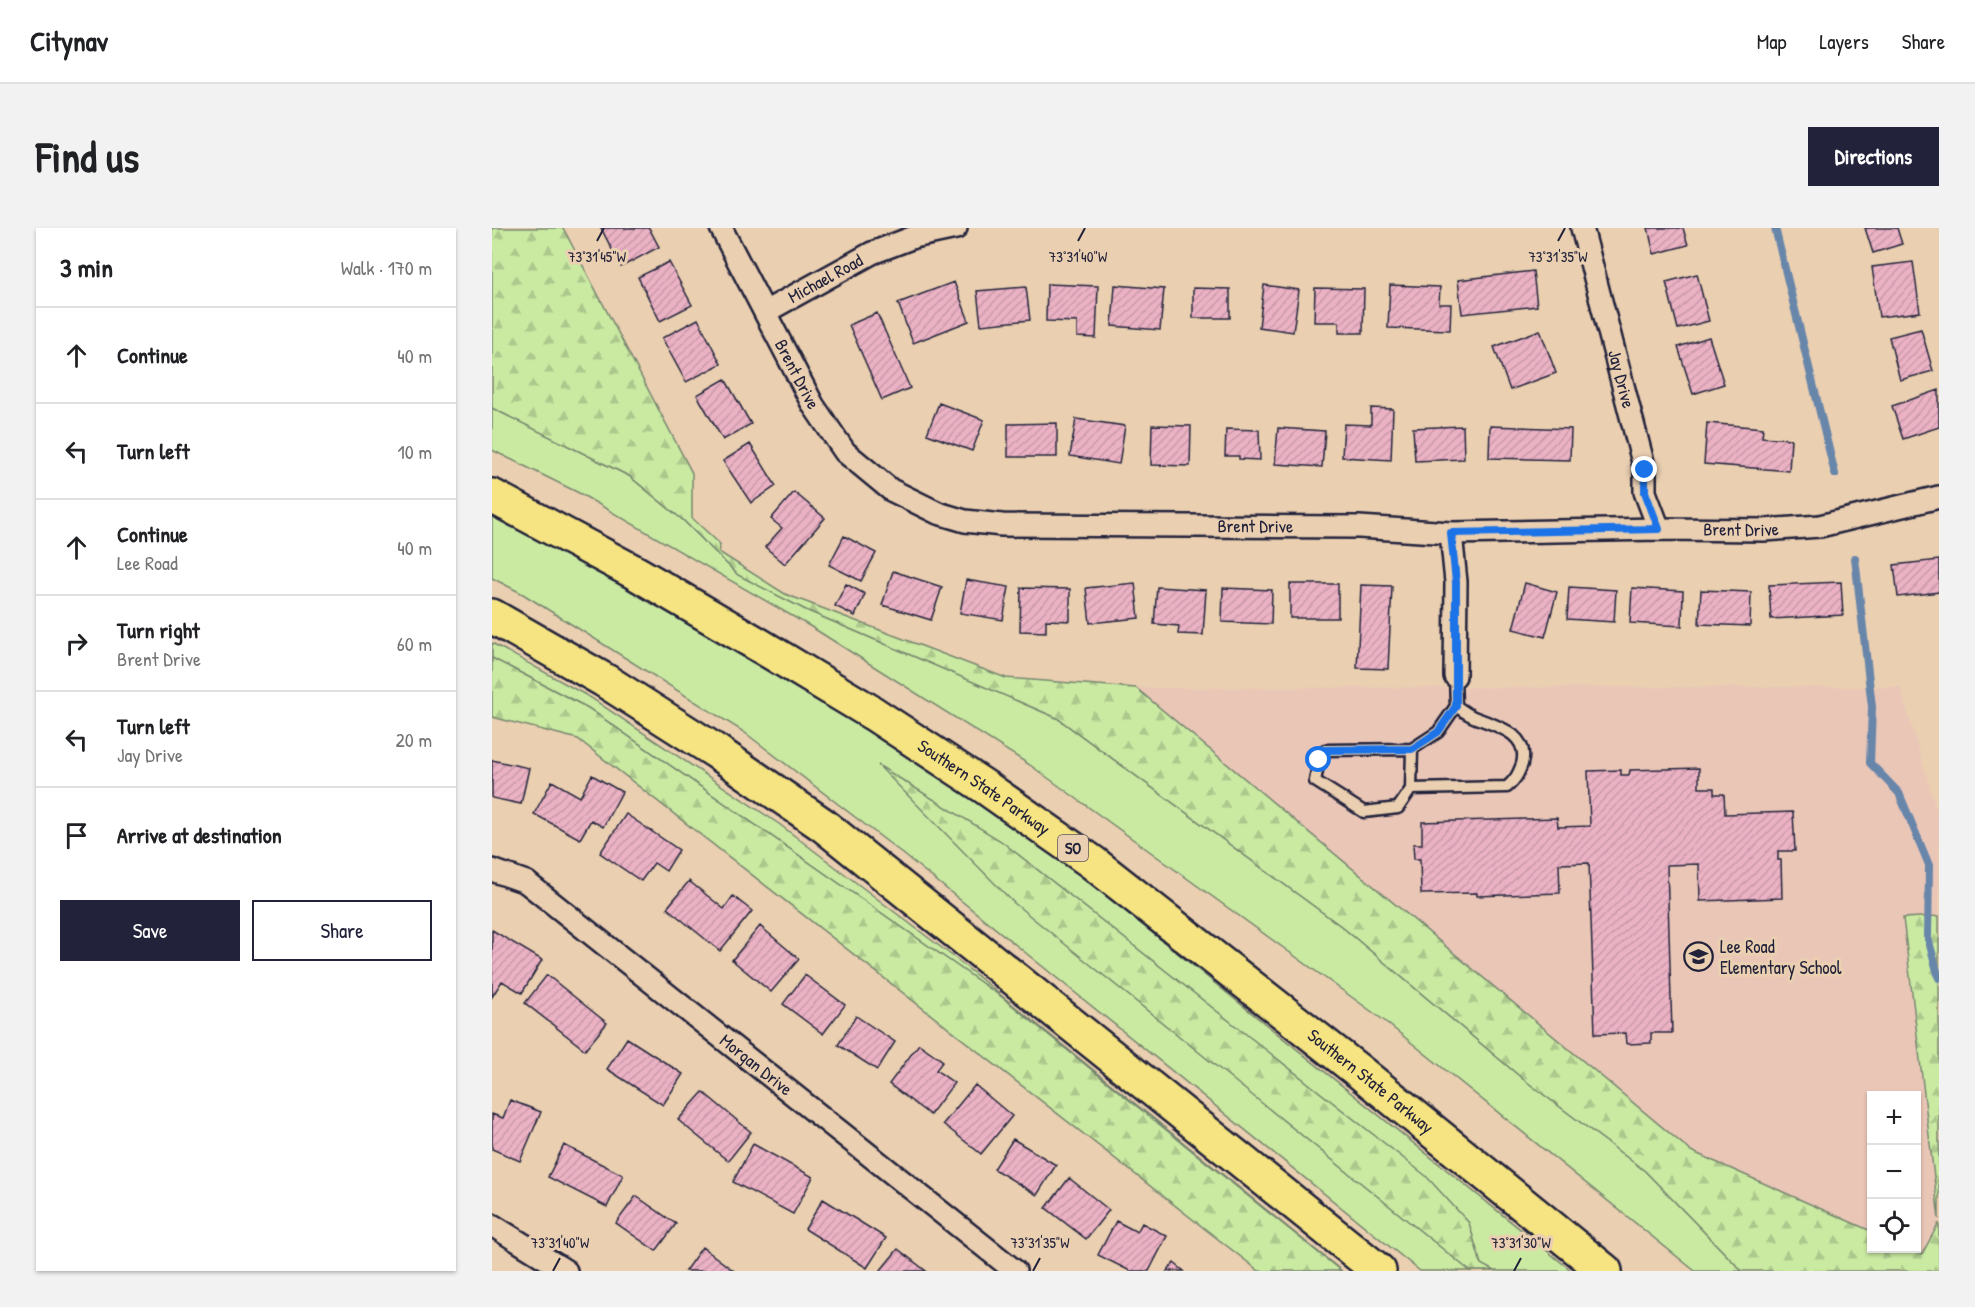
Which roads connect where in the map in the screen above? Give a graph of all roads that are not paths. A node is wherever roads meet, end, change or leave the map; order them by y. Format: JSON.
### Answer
{"nodes":[{"id":1,"x":721,"y":228,"type":"edge"},
{"id":2,"x":956,"y":228,"type":"edge"},
{"id":3,"x":1582,"y":228,"type":"edge"},
{"id":4,"x":765,"y":312,"type":"junction"},
{"id":5,"x":492,"y":496,"type":"edge"},
{"id":6,"x":1939,"y":497,"type":"edge"},
{"id":7,"x":1659,"y":529,"type":"junction"},
{"id":8,"x":1451,"y":533,"type":"junction"},
{"id":9,"x":492,"y":616,"type":"edge"},
{"id":10,"x":1455,"y":676,"type":"joint"},
{"id":11,"x":1456,"y":706,"type":"junction"},
{"id":12,"x":1412,"y":749,"type":"junction"},
{"id":13,"x":1411,"y":789,"type":"junction"},
{"id":14,"x":492,"y":870,"type":"edge"},
{"id":15,"x":492,"y":1225,"type":"edge"},
{"id":16,"x":566,"y":1271,"type":"edge"},
{"id":17,"x":1016,"y":1271,"type":"edge"},
{"id":18,"x":1379,"y":1271,"type":"edge"},
{"id":19,"x":1605,"y":1271,"type":"edge"}],
"edges":[{"from":1,"to":4,"type":"street","name":"Brent Drive"},
{"from":2,"to":4,"type":"street","name":"Michael Road"},
{"from":3,"to":7,"type":"street","name":"Jay Drive"},
{"from":4,"to":8,"type":"street","name":"Brent Drive"},
{"from":5,"to":19,"type":"highway","name":"Southern State Parkway","number":"SO"},
{"from":6,"to":7,"type":"street","name":"Brent Drive"},
{"from":7,"to":8,"type":"street","name":"Brent Drive"},
{"from":8,"to":10,"type":"street"},
{"from":9,"to":18,"type":"highway"},
{"from":10,"to":11,"type":"lane"},
{"from":11,"to":12,"type":"lane"},
{"from":11,"to":13,"type":"lane"},
{"from":12,"to":13,"type":"lane"},
{"from":12,"to":13,"type":"lane"},
{"from":14,"to":17,"type":"street","name":"Morgan Drive"},
{"from":15,"to":16,"type":"street"}]}
